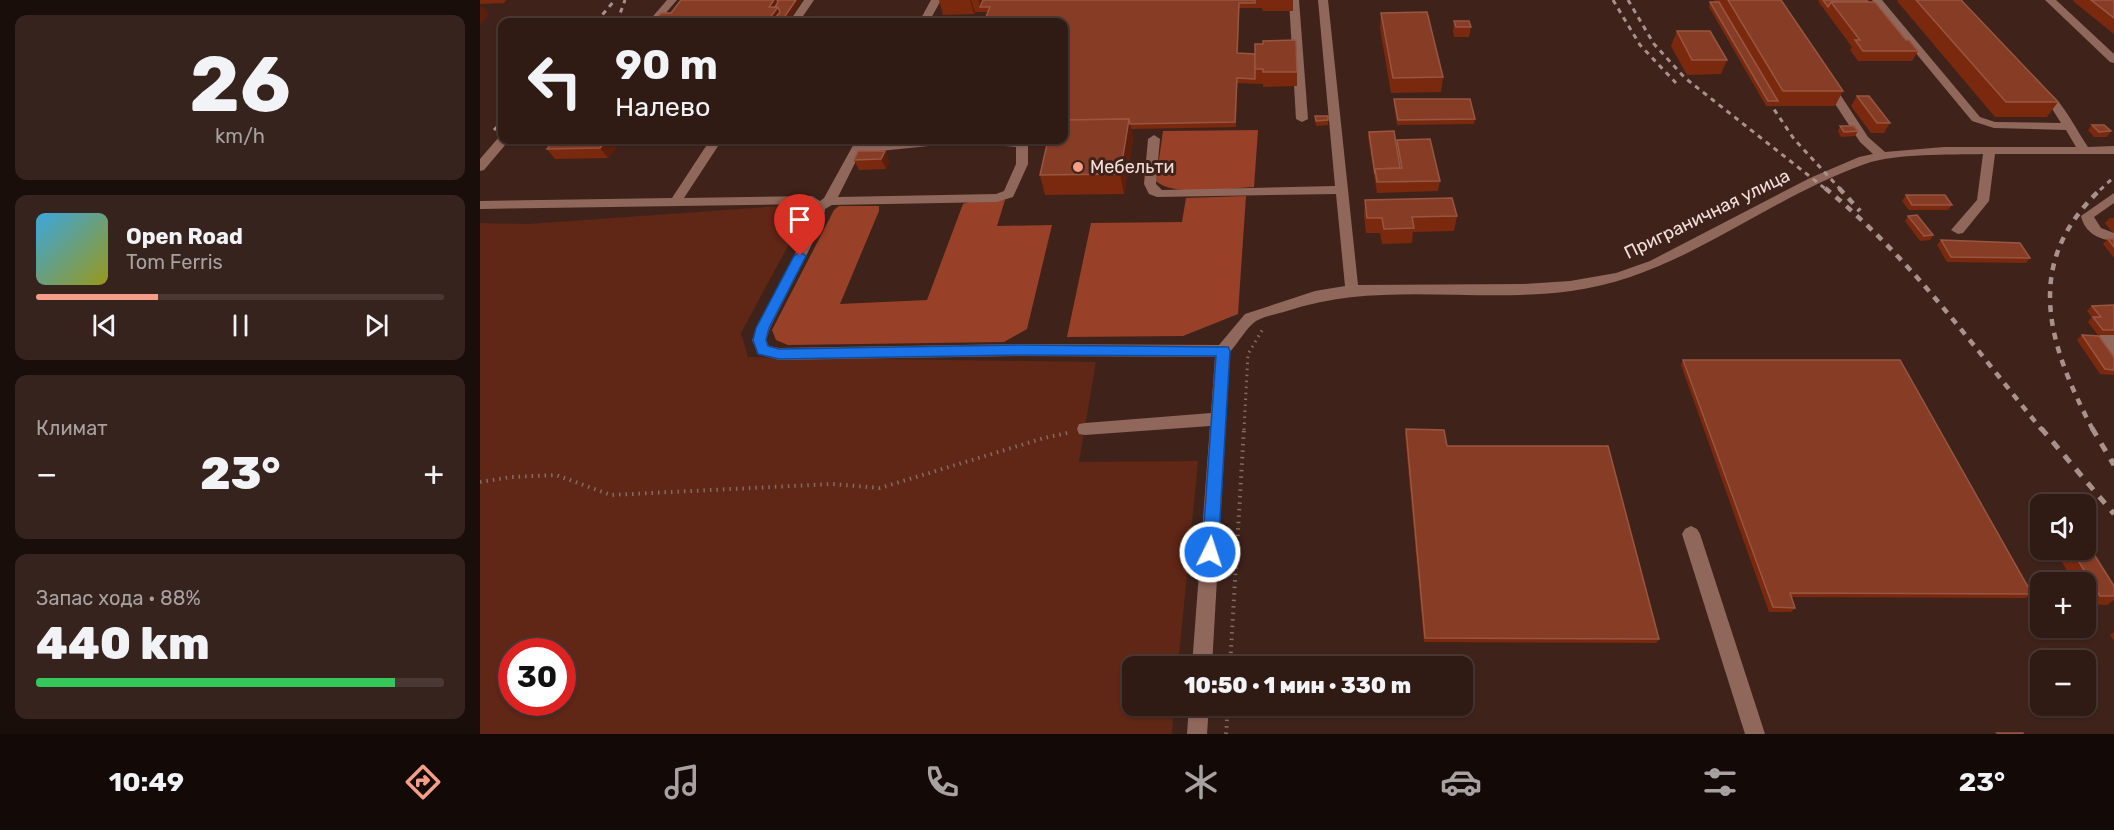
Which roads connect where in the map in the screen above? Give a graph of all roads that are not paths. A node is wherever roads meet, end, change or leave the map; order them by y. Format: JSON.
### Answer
{"nodes":[{"id":1,"x":672,"y":0,"type":"edge"},
{"id":2,"x":809,"y":0,"type":"edge"},
{"id":3,"x":936,"y":0,"type":"edge"},
{"id":4,"x":1294,"y":0,"type":"edge"},
{"id":5,"x":1323,"y":0,"type":"edge"},
{"id":6,"x":1877,"y":0,"type":"edge"},
{"id":7,"x":2050,"y":0,"type":"edge"},
{"id":8,"x":656,"y":18,"type":"edge"},
{"id":9,"x":797,"y":18,"type":"edge"},
{"id":10,"x":926,"y":18,"type":"edge"},
{"id":11,"x":2114,"y":60,"type":"edge"},
{"id":12,"x":1818,"y":69,"type":"edge"},
{"id":13,"x":2037,"y":85,"type":"edge"},
{"id":14,"x":1302,"y":119,"type":"dead end"},
{"id":15,"x":2069,"y":127,"type":"junction"},
{"id":16,"x":1154,"y":139,"type":"dead end"},
{"id":17,"x":500,"y":144,"type":"edge"},
{"id":18,"x":713,"y":144,"type":"edge"},
{"id":19,"x":913,"y":144,"type":"edge"},
{"id":20,"x":1022,"y":144,"type":"edge"},
{"id":21,"x":859,"y":145,"type":"edge"},
{"id":22,"x":2084,"y":150,"type":"junction"},
{"id":23,"x":2114,"y":150,"type":"edge"},
{"id":24,"x":1989,"y":151,"type":"junction"},
{"id":25,"x":1882,"y":156,"type":"junction"},
{"id":26,"x":480,"y":167,"type":"edge"},
{"id":27,"x":1342,"y":190,"type":"junction"},
{"id":28,"x":2114,"y":197,"type":"edge"},
{"id":29,"x":676,"y":201,"type":"junction"},
{"id":30,"x":480,"y":205,"type":"edge"},
{"id":31,"x":824,"y":205,"type":"junction"},
{"id":32,"x":1958,"y":230,"type":"dead end"},
{"id":33,"x":2114,"y":237,"type":"edge"},
{"id":34,"x":1352,"y":290,"type":"junction"},
{"id":35,"x":2114,"y":339,"type":"edge"},
{"id":36,"x":1223,"y":351,"type":"junction"},
{"id":37,"x":2114,"y":351,"type":"edge"},
{"id":38,"x":1219,"y":419,"type":"junction"},
{"id":39,"x":1085,"y":429,"type":"road end"},
{"id":40,"x":1691,"y":534,"type":"dead end"},
{"id":41,"x":1203,"y":656,"type":"edge"},
{"id":42,"x":1198,"y":716,"type":"edge"},
{"id":43,"x":1197,"y":734,"type":"edge"},
{"id":44,"x":1755,"y":734,"type":"edge"}],
"edges":[{"from":1,"to":8,"type":"street"},
{"from":2,"to":9,"type":"street"},
{"from":3,"to":10,"type":"street"},
{"from":4,"to":14,"type":"street"},
{"from":5,"to":27,"type":"street"},
{"from":6,"to":15,"type":"street"},
{"from":7,"to":11,"type":"street"},
{"from":12,"to":25,"type":"street"},
{"from":13,"to":15,"type":"street"},
{"from":15,"to":22,"type":"street"},
{"from":16,"to":27,"type":"street"},
{"from":17,"to":26,"type":"street"},
{"from":18,"to":29,"type":"street"},
{"from":19,"to":21,"type":"street"},
{"from":20,"to":31,"type":"street"},
{"from":21,"to":31,"type":"street"},
{"from":22,"to":23,"type":"street","name":"Приграничная улица"},
{"from":22,"to":24,"type":"street","name":"Приграничная улица"},
{"from":24,"to":25,"type":"street","name":"Приграничная улица"},
{"from":24,"to":32,"type":"street"},
{"from":25,"to":34,"type":"street","name":"Приграничная улица"},
{"from":27,"to":34,"type":"street"},
{"from":28,"to":33,"type":"street"},
{"from":29,"to":30,"type":"street"},
{"from":29,"to":31,"type":"street"},
{"from":31,"to":36,"type":"street"},
{"from":34,"to":36,"type":"street","name":"Приграничная улица"},
{"from":35,"to":37,"type":"street"},
{"from":36,"to":38,"type":"street"},
{"from":38,"to":39,"type":"street"},
{"from":38,"to":41,"type":"street"},
{"from":40,"to":44,"type":"street"},
{"from":42,"to":43,"type":"street"}]}
